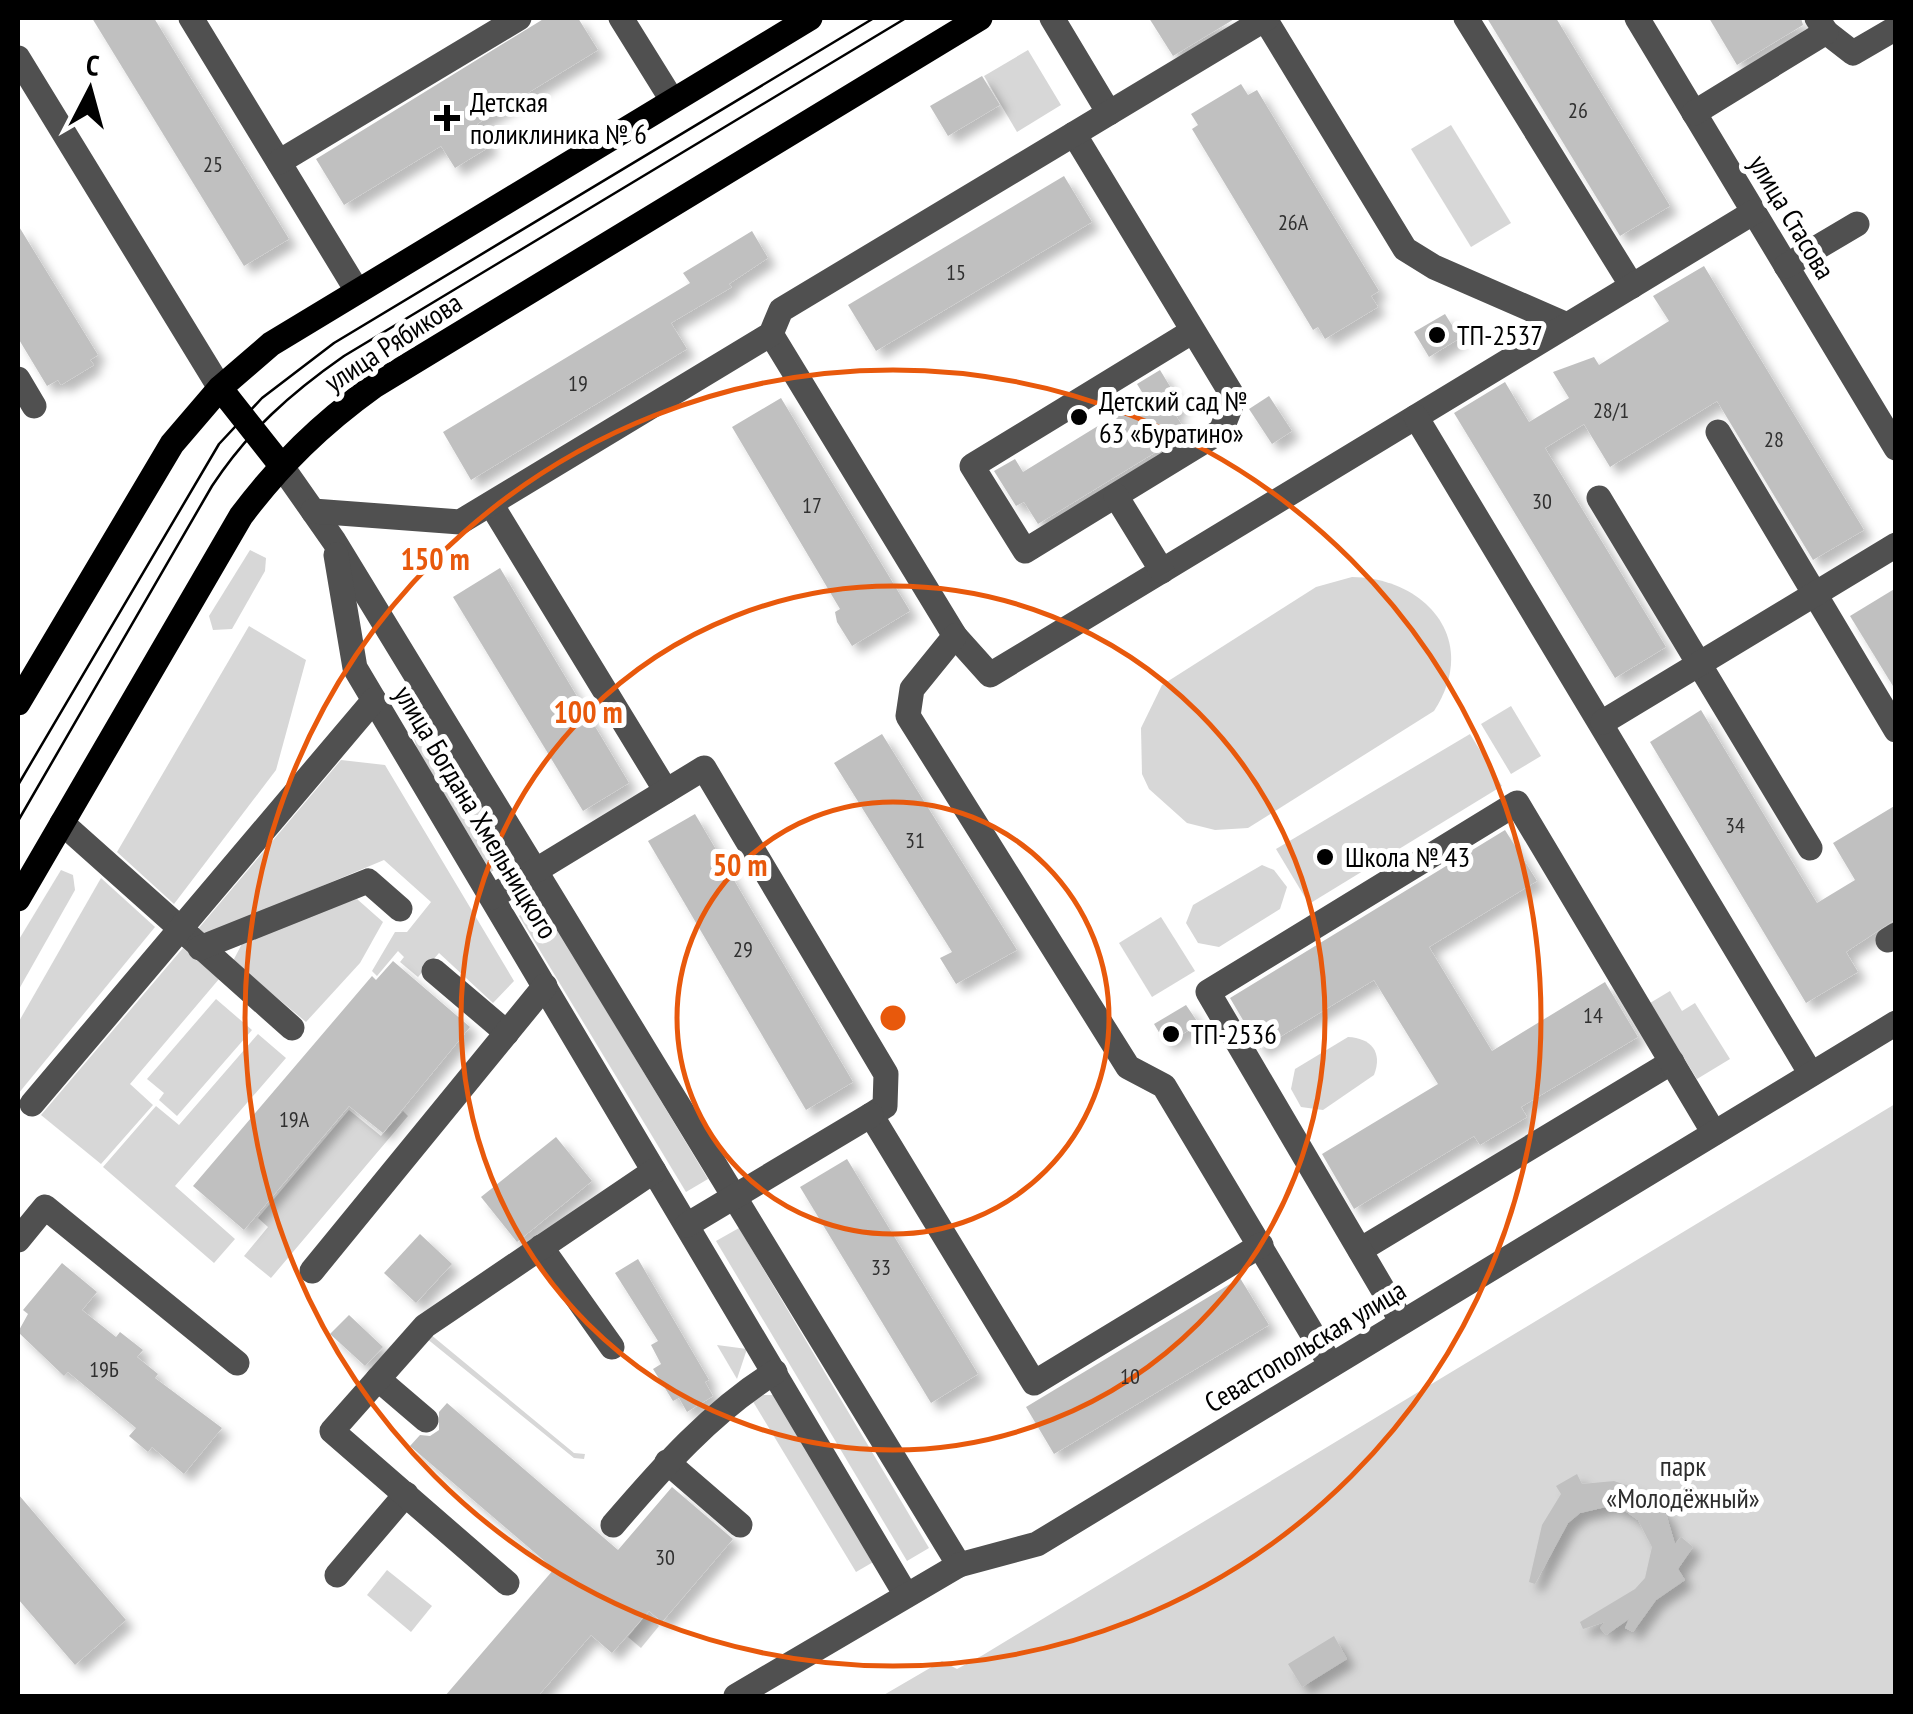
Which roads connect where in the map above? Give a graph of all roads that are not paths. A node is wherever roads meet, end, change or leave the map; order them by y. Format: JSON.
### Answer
{"nodes":[{"id":1,"x":191,"y":18,"type":"edge"},
{"id":2,"x":519,"y":18,"type":"edge"},
{"id":3,"x":621,"y":18,"type":"edge"},
{"id":4,"x":810,"y":18,"type":"edge"},
{"id":5,"x":980,"y":18,"type":"edge"},
{"id":6,"x":1052,"y":18,"type":"edge"},
{"id":7,"x":1266,"y":18,"type":"edge"},
{"id":8,"x":1466,"y":18,"type":"edge"},
{"id":9,"x":1637,"y":18,"type":"edge"},
{"id":10,"x":1822,"y":25,"type":"edge"},
{"id":11,"x":1896,"y":28,"type":"edge"},
{"id":12,"x":18,"y":58,"type":"edge"},
{"id":13,"x":672,"y":100,"type":"junction"},
{"id":14,"x":1109,"y":113,"type":"junction"},
{"id":15,"x":1694,"y":113,"type":"junction"},
{"id":16,"x":1074,"y":134,"type":"junction"},
{"id":17,"x":279,"y":162,"type":"junction"},
{"id":18,"x":1754,"y":212,"type":"junction"},
{"id":19,"x":1857,"y":224,"type":"dead end"},
{"id":20,"x":1786,"y":266,"type":"junction"},
{"id":21,"x":1632,"y":286,"type":"junction"},
{"id":22,"x":356,"y":290,"type":"junction"},
{"id":23,"x":1567,"y":325,"type":"junction"},
{"id":24,"x":1194,"y":330,"type":"junction"},
{"id":25,"x":771,"y":334,"type":"junction"},
{"id":26,"x":18,"y":379,"type":"edge"},
{"id":27,"x":220,"y":388,"type":"junction"},
{"id":28,"x":34,"y":406,"type":"dead end"},
{"id":29,"x":1416,"y":417,"type":"junction"},
{"id":30,"x":1718,"y":432,"type":"dead end"},
{"id":31,"x":1896,"y":448,"type":"edge"},
{"id":32,"x":280,"y":464,"type":"junction"},
{"id":33,"x":1116,"y":496,"type":"junction"},
{"id":34,"x":1599,"y":498,"type":"dead end"},
{"id":35,"x":491,"y":504,"type":"junction"},
{"id":36,"x":312,"y":511,"type":"junction"},
{"id":37,"x":334,"y":540,"type":"junction"},
{"id":38,"x":1896,"y":545,"type":"edge"},
{"id":39,"x":1162,"y":572,"type":"junction"},
{"id":40,"x":1814,"y":594,"type":"junction"},
{"id":41,"x":955,"y":636,"type":"junction"},
{"id":42,"x":1698,"y":665,"type":"junction"},
{"id":43,"x":374,"y":700,"type":"junction"},
{"id":44,"x":18,"y":703,"type":"edge"},
{"id":45,"x":1603,"y":722,"type":"junction"},
{"id":46,"x":1896,"y":730,"type":"edge"},
{"id":47,"x":666,"y":791,"type":"junction"},
{"id":48,"x":62,"y":823,"type":"junction"},
{"id":49,"x":1810,"y":848,"type":"dead end"},
{"id":50,"x":535,"y":870,"type":"junction"},
{"id":51,"x":492,"y":897,"type":"junction"},
{"id":52,"x":18,"y":900,"type":"edge"},
{"id":53,"x":400,"y":909,"type":"dead end"},
{"id":54,"x":180,"y":930,"type":"junction"},
{"id":55,"x":200,"y":948,"type":"junction"},
{"id":56,"x":434,"y":971,"type":"dead end"},
{"id":57,"x":545,"y":986,"type":"junction"},
{"id":58,"x":1896,"y":1022,"type":"edge"},
{"id":59,"x":292,"y":1028,"type":"dead end"},
{"id":60,"x":507,"y":1033,"type":"junction"},
{"id":61,"x":1672,"y":1062,"type":"junction"},
{"id":62,"x":1812,"y":1074,"type":"junction"},
{"id":63,"x":32,"y":1104,"type":"dead end"},
{"id":64,"x":871,"y":1115,"type":"junction"},
{"id":65,"x":1714,"y":1132,"type":"junction"},
{"id":66,"x":654,"y":1170,"type":"junction"},
{"id":67,"x":734,"y":1196,"type":"junction"},
{"id":68,"x":687,"y":1225,"type":"junction"},
{"id":69,"x":18,"y":1240,"type":"edge"},
{"id":70,"x":1260,"y":1245,"type":"junction"},
{"id":71,"x":541,"y":1247,"type":"junction"},
{"id":72,"x":1360,"y":1250,"type":"junction"},
{"id":73,"x":312,"y":1272,"type":"dead end"},
{"id":74,"x":1402,"y":1322,"type":"junction"},
{"id":75,"x":612,"y":1346,"type":"dead end"},
{"id":76,"x":237,"y":1363,"type":"dead end"},
{"id":77,"x":1331,"y":1365,"type":"junction"},
{"id":78,"x":775,"y":1372,"type":"junction"},
{"id":79,"x":378,"y":1379,"type":"junction"},
{"id":80,"x":426,"y":1420,"type":"dead end"},
{"id":81,"x":667,"y":1462,"type":"junction"},
{"id":82,"x":406,"y":1494,"type":"junction"},
{"id":83,"x":740,"y":1524,"type":"dead end"},
{"id":84,"x":613,"y":1525,"type":"dead end"},
{"id":85,"x":959,"y":1565,"type":"junction"},
{"id":86,"x":337,"y":1575,"type":"dead end"},
{"id":87,"x":508,"y":1583,"type":"dead end"},
{"id":88,"x":906,"y":1595,"type":"junction"},
{"id":89,"x":736,"y":1696,"type":"edge"}],
"edges":[{"from":1,"to":17,"type":"street"},
{"from":2,"to":17,"type":"street"},
{"from":3,"to":13,"type":"street"},
{"from":4,"to":13,"type":"main road"},
{"from":5,"to":32,"type":"main road","name":"улица Рябикова"},
{"from":6,"to":14,"type":"street"},
{"from":7,"to":14,"type":"street"},
{"from":7,"to":23,"type":"street"},
{"from":8,"to":21,"type":"street"},
{"from":9,"to":15,"type":"street","name":"улица Стасова"},
{"from":10,"to":11,"type":"street"},
{"from":10,"to":15,"type":"street"},
{"from":12,"to":27,"type":"street","name":"улица Богдана Хмельницкого"},
{"from":13,"to":22,"type":"main road"},
{"from":14,"to":16,"type":"street"},
{"from":15,"to":18,"type":"street","name":"улица Стасова"},
{"from":16,"to":24,"type":"street"},
{"from":16,"to":25,"type":"street"},
{"from":17,"to":22,"type":"street"},
{"from":18,"to":20,"type":"street","name":"улица Стасова"},
{"from":18,"to":21,"type":"street"},
{"from":19,"to":20,"type":"street"},
{"from":20,"to":31,"type":"street","name":"улица Стасова"},
{"from":21,"to":23,"type":"street"},
{"from":22,"to":27,"type":"main road"},
{"from":23,"to":29,"type":"street"},
{"from":24,"to":33,"type":"street"},
{"from":24,"to":33,"type":"street"},
{"from":25,"to":35,"type":"street"},
{"from":25,"to":41,"type":"street"},
{"from":26,"to":28,"type":"street"},
{"from":27,"to":32,"type":"main road","name":"улица Богдана Хмельницкого"},
{"from":27,"to":44,"type":"main road"},
{"from":29,"to":39,"type":"street"},
{"from":29,"to":45,"type":"street"},
{"from":30,"to":40,"type":"street"},
{"from":32,"to":36,"type":"street","name":"улица Богдана Хмельницкого"},
{"from":32,"to":48,"type":"main road","name":"улица Рябикова"},
{"from":33,"to":39,"type":"street"},
{"from":34,"to":42,"type":"street"},
{"from":35,"to":36,"type":"street"},
{"from":35,"to":47,"type":"street"},
{"from":36,"to":37,"type":"street","name":"улица Богдана Хмельницкого"},
{"from":37,"to":43,"type":"street","name":"улица Богдана Хмельницкого"},
{"from":37,"to":50,"type":"street"},
{"from":38,"to":40,"type":"street"},
{"from":39,"to":41,"type":"street"},
{"from":40,"to":42,"type":"street"},
{"from":40,"to":46,"type":"street"},
{"from":41,"to":70,"type":"street"},
{"from":42,"to":45,"type":"street"},
{"from":42,"to":49,"type":"street"},
{"from":43,"to":51,"type":"street","name":"улица Богдана Хмельницкого"},
{"from":43,"to":54,"type":"street"},
{"from":45,"to":62,"type":"street"},
{"from":47,"to":50,"type":"street"},
{"from":47,"to":64,"type":"street"},
{"from":48,"to":52,"type":"main road","name":"улица Рябикова"},
{"from":48,"to":54,"type":"street"},
{"from":50,"to":51,"type":"street"},
{"from":50,"to":67,"type":"street"},
{"from":51,"to":57,"type":"street","name":"улица Богдана Хмельницкого"},
{"from":53,"to":55,"type":"street"},
{"from":54,"to":55,"type":"street"},
{"from":54,"to":63,"type":"street"},
{"from":55,"to":59,"type":"street"},
{"from":56,"to":60,"type":"street"},
{"from":57,"to":60,"type":"street"},
{"from":57,"to":66,"type":"street","name":"улица Богдана Хмельницкого"},
{"from":58,"to":62,"type":"street","name":"Севастопольская улица"},
{"from":60,"to":73,"type":"street"},
{"from":61,"to":65,"type":"street"},
{"from":61,"to":72,"type":"street"},
{"from":61,"to":72,"type":"street"},
{"from":62,"to":65,"type":"street","name":"Севастопольская улица"},
{"from":64,"to":67,"type":"street"},
{"from":64,"to":70,"type":"street"},
{"from":65,"to":74,"type":"street","name":"Севастопольская улица"},
{"from":66,"to":68,"type":"street","name":"улица Богдана Хмельницкого"},
{"from":66,"to":71,"type":"street"},
{"from":67,"to":68,"type":"street"},
{"from":67,"to":85,"type":"street"},
{"from":68,"to":78,"type":"street","name":"улица Богдана Хмельницкого"},
{"from":69,"to":76,"type":"street"},
{"from":70,"to":77,"type":"street"},
{"from":71,"to":75,"type":"street"},
{"from":71,"to":79,"type":"street"},
{"from":72,"to":74,"type":"street"},
{"from":74,"to":77,"type":"street","name":"Севастопольская улица"},
{"from":77,"to":85,"type":"street","name":"Севастопольская улица"},
{"from":78,"to":81,"type":"street"},
{"from":78,"to":88,"type":"street","name":"улица Богдана Хмельницкого"},
{"from":79,"to":80,"type":"street"},
{"from":79,"to":82,"type":"street"},
{"from":81,"to":83,"type":"street"},
{"from":81,"to":84,"type":"street"},
{"from":82,"to":86,"type":"street"},
{"from":82,"to":87,"type":"street"},
{"from":85,"to":88,"type":"street","name":"Севастопольская улица"},
{"from":88,"to":89,"type":"street","name":"Севастопольская улица"}]}
